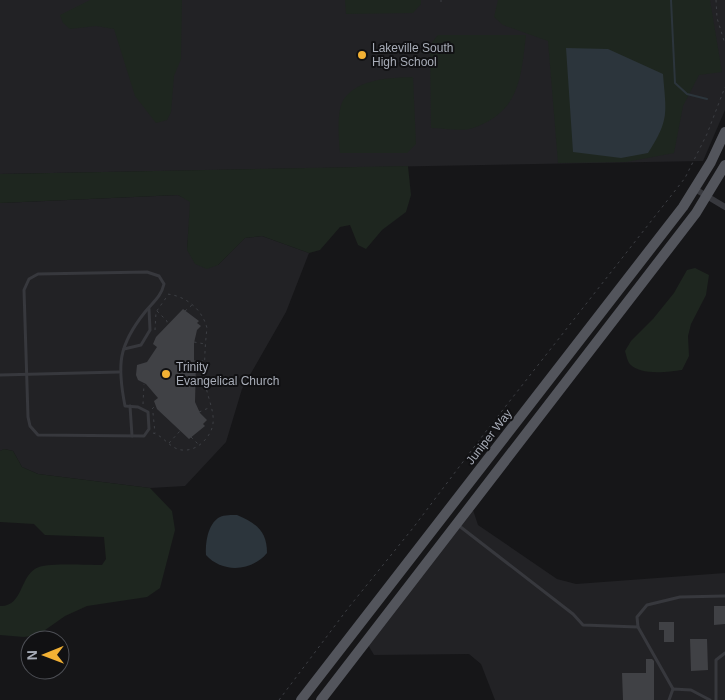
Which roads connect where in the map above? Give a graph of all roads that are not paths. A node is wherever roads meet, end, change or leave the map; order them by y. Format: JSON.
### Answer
{"nodes":[{"id":1,"x":725,"y":132,"type":"edge"},
{"id":2,"x":725,"y":165,"type":"edge"},
{"id":3,"x":695,"y":189,"type":"junction"},
{"id":4,"x":708,"y":197,"type":"junction"},
{"id":5,"x":725,"y":207,"type":"edge"},
{"id":6,"x":149,"y":308,"type":"junction"},
{"id":7,"x":124,"y":349,"type":"junction"},
{"id":8,"x":119,"y":372,"type":"junction"},
{"id":9,"x":26,"y":374,"type":"junction"},
{"id":10,"x":0,"y":375,"type":"edge"},
{"id":11,"x":130,"y":406,"type":"junction"},
{"id":12,"x":132,"y":436,"type":"junction"},
{"id":13,"x":456,"y":524,"type":"junction"},
{"id":14,"x":725,"y":596,"type":"edge"},
{"id":15,"x":638,"y":627,"type":"junction"},
{"id":16,"x":725,"y":653,"type":"edge"},
{"id":17,"x":673,"y":689,"type":"junction"},
{"id":18,"x":301,"y":700,"type":"edge"},
{"id":19,"x":321,"y":700,"type":"edge"},
{"id":20,"x":670,"y":700,"type":"edge"},
{"id":21,"x":710,"y":700,"type":"edge"},
{"id":22,"x":716,"y":700,"type":"edge"}],
"edges":[{"from":1,"to":3,"type":"main road","name":"Juniper Way"},
{"from":2,"to":4,"type":"main road"},
{"from":3,"to":4,"type":"street"},
{"from":3,"to":18,"type":"main road","name":"Juniper Way"},
{"from":4,"to":5,"type":"street"},
{"from":4,"to":13,"type":"main road"},
{"from":6,"to":7,"type":"lane"},
{"from":6,"to":7,"type":"lane"},
{"from":6,"to":9,"type":"lane"},
{"from":7,"to":8,"type":"lane"},
{"from":8,"to":9,"type":"lane"},
{"from":8,"to":11,"type":"lane"},
{"from":9,"to":10,"type":"lane"},
{"from":9,"to":12,"type":"lane"},
{"from":11,"to":12,"type":"lane"},
{"from":11,"to":12,"type":"lane"},
{"from":13,"to":15,"type":"lane"},
{"from":13,"to":19,"type":"main road"},
{"from":14,"to":15,"type":"lane"},
{"from":15,"to":17,"type":"lane"},
{"from":16,"to":22,"type":"lane"},
{"from":17,"to":20,"type":"lane"},
{"from":17,"to":21,"type":"lane"}]}
